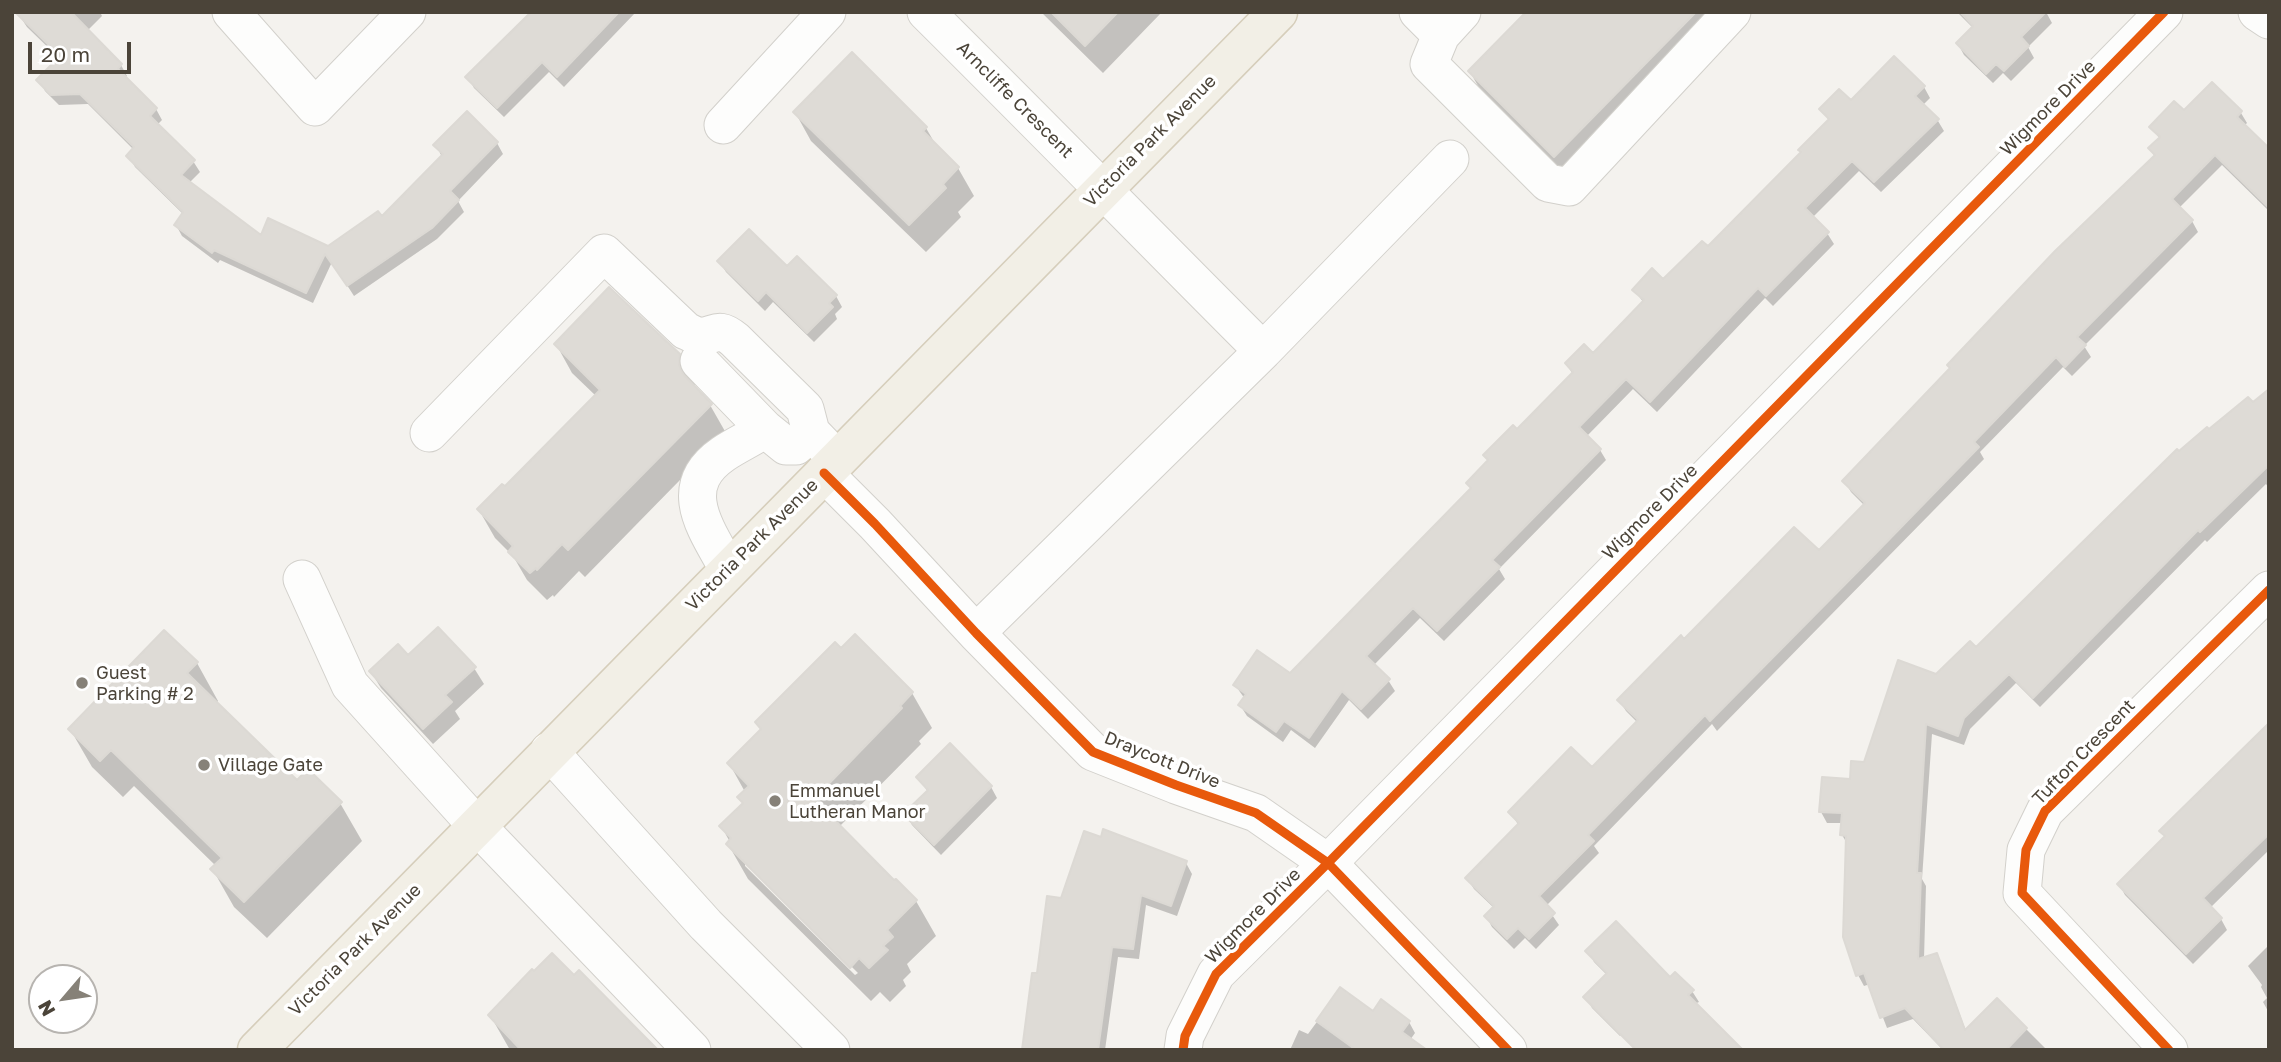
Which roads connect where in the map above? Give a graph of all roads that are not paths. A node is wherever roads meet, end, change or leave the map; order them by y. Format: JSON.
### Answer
{"nodes":[{"id":1,"x":231,"y":12,"type":"edge"},
{"id":2,"x":407,"y":12,"type":"edge"},
{"id":3,"x":827,"y":12,"type":"edge"},
{"id":4,"x":926,"y":12,"type":"edge"},
{"id":5,"x":1278,"y":12,"type":"edge"},
{"id":6,"x":1732,"y":12,"type":"edge"},
{"id":7,"x":2164,"y":12,"type":"edge"},
{"id":8,"x":2257,"y":12,"type":"edge"},
{"id":9,"x":1440,"y":20,"type":"edge"},
{"id":10,"x":2269,"y":20,"type":"edge"},
{"id":11,"x":723,"y":125,"type":"dead end"},
{"id":12,"x":1450,"y":159,"type":"dead end"},
{"id":13,"x":1102,"y":190,"type":"junction"},
{"id":14,"x":1263,"y":351,"type":"junction"},
{"id":15,"x":699,"y":361,"type":"dead end"},
{"id":16,"x":765,"y":429,"type":"junction"},
{"id":17,"x":811,"y":432,"type":"junction"},
{"id":18,"x":429,"y":433,"type":"dead end"},
{"id":19,"x":830,"y":466,"type":"junction"},
{"id":20,"x":728,"y":569,"type":"junction"},
{"id":21,"x":302,"y":579,"type":"dead end"},
{"id":22,"x":2269,"y":590,"type":"edge"},
{"id":23,"x":976,"y":634,"type":"junction"},
{"id":24,"x":549,"y":751,"type":"junction"},
{"id":25,"x":477,"y":826,"type":"junction"},
{"id":26,"x":1328,"y":863,"type":"junction"},
{"id":27,"x":257,"y":1050,"type":"edge"},
{"id":28,"x":692,"y":1050,"type":"edge"},
{"id":29,"x":831,"y":1050,"type":"edge"},
{"id":30,"x":1183,"y":1050,"type":"edge"},
{"id":31,"x":1508,"y":1050,"type":"edge"},
{"id":32,"x":2169,"y":1050,"type":"edge"}],
"edges":[{"from":1,"to":2,"type":"street"},
{"from":3,"to":11,"type":"street"},
{"from":4,"to":13,"type":"street","name":"Arncliffe Crescent"},
{"from":5,"to":13,"type":"main road","name":"Victoria Park Avenue"},
{"from":6,"to":9,"type":"street"},
{"from":7,"to":26,"type":"street","name":"Wigmore Drive"},
{"from":8,"to":10,"type":"street"},
{"from":12,"to":14,"type":"street"},
{"from":13,"to":14,"type":"street","name":"Arncliffe Crescent"},
{"from":13,"to":19,"type":"main road","name":"Victoria Park Avenue"},
{"from":14,"to":23,"type":"street"},
{"from":15,"to":16,"type":"street"},
{"from":16,"to":17,"type":"street"},
{"from":16,"to":20,"type":"street"},
{"from":17,"to":18,"type":"street","name":"Draycott Drive"},
{"from":17,"to":19,"type":"street","name":"Draycott Drive"},
{"from":19,"to":20,"type":"main road","name":"Victoria Park Avenue"},
{"from":19,"to":23,"type":"street","name":"Draycott Drive"},
{"from":20,"to":24,"type":"main road","name":"Victoria Park Avenue"},
{"from":21,"to":25,"type":"street"},
{"from":22,"to":32,"type":"street","name":"Tufton Crescent"},
{"from":23,"to":26,"type":"street","name":"Draycott Drive"},
{"from":24,"to":25,"type":"main road","name":"Victoria Park Avenue"},
{"from":24,"to":29,"type":"street"},
{"from":25,"to":27,"type":"main road","name":"Victoria Park Avenue"},
{"from":25,"to":28,"type":"street"},
{"from":26,"to":30,"type":"street","name":"Wigmore Drive"},
{"from":26,"to":31,"type":"street","name":"Draycott Drive"}]}
